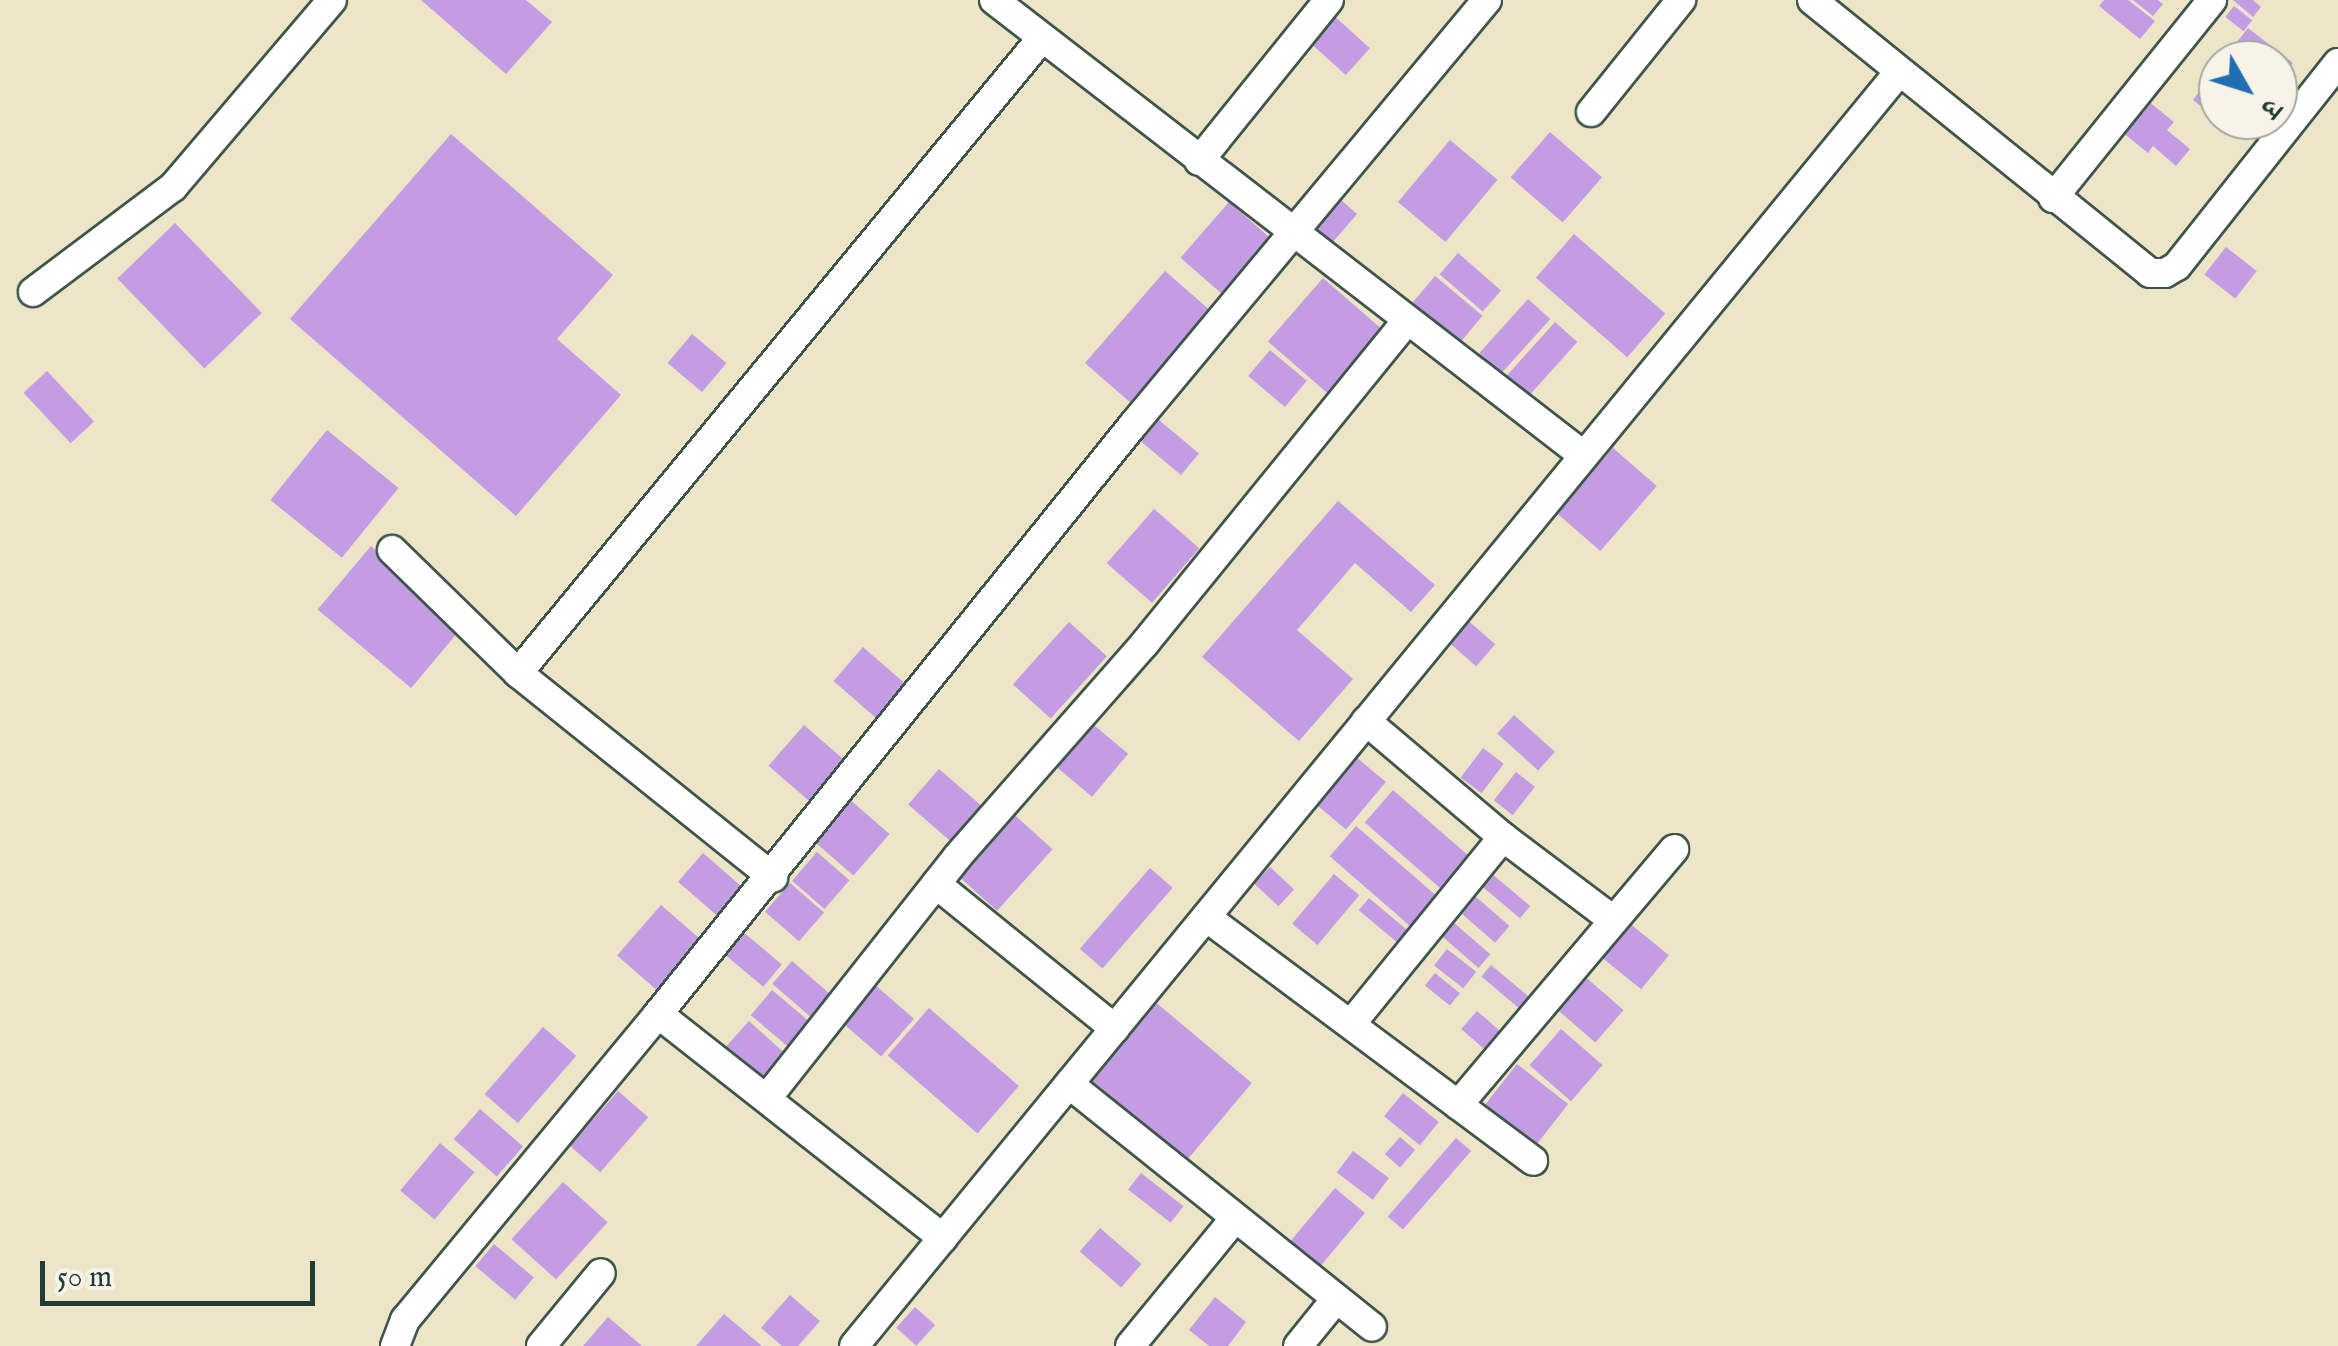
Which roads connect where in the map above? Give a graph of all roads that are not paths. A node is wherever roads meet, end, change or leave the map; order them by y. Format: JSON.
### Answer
{"nodes":[{"id":1,"x":332,"y":0,"type":"edge"},
{"id":2,"x":994,"y":0,"type":"edge"},
{"id":3,"x":1329,"y":0,"type":"edge"},
{"id":4,"x":1487,"y":0,"type":"edge"},
{"id":5,"x":1680,"y":0,"type":"edge"},
{"id":6,"x":1812,"y":0,"type":"edge"},
{"id":7,"x":2212,"y":0,"type":"edge"},
{"id":8,"x":1040,"y":38,"type":"junction"},
{"id":9,"x":2338,"y":63,"type":"edge"},
{"id":10,"x":1898,"y":73,"type":"junction"},
{"id":11,"x":1591,"y":112,"type":"dead end"},
{"id":12,"x":1199,"y":160,"type":"junction"},
{"id":13,"x":2053,"y":198,"type":"junction"},
{"id":14,"x":1294,"y":234,"type":"junction"},
{"id":15,"x":33,"y":292,"type":"dead end"},
{"id":16,"x":1406,"y":322,"type":"junction"},
{"id":17,"x":1583,"y":455,"type":"junction"},
{"id":18,"x":392,"y":550,"type":"dead end"},
{"id":19,"x":518,"y":674,"type":"junction"},
{"id":20,"x":1366,"y":721,"type":"junction"},
{"id":21,"x":1504,"y":836,"type":"junction"},
{"id":22,"x":1674,"y":849,"type":"dead end"},
{"id":23,"x":772,"y":877,"type":"junction"},
{"id":24,"x":936,"y":884,"type":"junction"},
{"id":25,"x":1206,"y":917,"type":"junction"},
{"id":26,"x":1613,"y":920,"type":"junction"},
{"id":27,"x":658,"y":1014,"type":"junction"},
{"id":28,"x":1351,"y":1024,"type":"junction"},
{"id":29,"x":1115,"y":1029,"type":"junction"},
{"id":30,"x":1069,"y":1084,"type":"junction"},
{"id":31,"x":767,"y":1098,"type":"junction"},
{"id":32,"x":1458,"y":1105,"type":"junction"},
{"id":33,"x":1533,"y":1162,"type":"dead end"},
{"id":34,"x":1235,"y":1218,"type":"junction"},
{"id":35,"x":943,"y":1238,"type":"junction"},
{"id":36,"x":601,"y":1273,"type":"dead end"},
{"id":37,"x":1336,"y":1300,"type":"junction"},
{"id":38,"x":1372,"y":1327,"type":"dead end"},
{"id":39,"x":396,"y":1346,"type":"edge"},
{"id":40,"x":542,"y":1346,"type":"edge"},
{"id":41,"x":854,"y":1346,"type":"edge"},
{"id":42,"x":1130,"y":1346,"type":"edge"},
{"id":43,"x":1298,"y":1346,"type":"edge"}],
"edges":[{"from":1,"to":15,"type":"street"},
{"from":2,"to":8,"type":"street"},
{"from":3,"to":12,"type":"street"},
{"from":4,"to":14,"type":"street"},
{"from":5,"to":11,"type":"street"},
{"from":6,"to":10,"type":"street"},
{"from":7,"to":13,"type":"street"},
{"from":8,"to":12,"type":"street"},
{"from":8,"to":19,"type":"street"},
{"from":9,"to":13,"type":"street"},
{"from":10,"to":13,"type":"street"},
{"from":10,"to":17,"type":"street"},
{"from":12,"to":14,"type":"street"},
{"from":14,"to":16,"type":"street"},
{"from":14,"to":23,"type":"street"},
{"from":16,"to":17,"type":"street"},
{"from":16,"to":24,"type":"street"},
{"from":17,"to":20,"type":"street"},
{"from":18,"to":19,"type":"street"},
{"from":19,"to":23,"type":"street"},
{"from":20,"to":21,"type":"street"},
{"from":20,"to":25,"type":"street"},
{"from":21,"to":26,"type":"street"},
{"from":21,"to":28,"type":"street"},
{"from":22,"to":26,"type":"street"},
{"from":23,"to":27,"type":"street"},
{"from":24,"to":29,"type":"street"},
{"from":24,"to":31,"type":"street"},
{"from":25,"to":28,"type":"street"},
{"from":25,"to":29,"type":"street"},
{"from":26,"to":32,"type":"street"},
{"from":27,"to":31,"type":"street"},
{"from":27,"to":39,"type":"street"},
{"from":28,"to":32,"type":"street"},
{"from":29,"to":30,"type":"street"},
{"from":30,"to":34,"type":"street"},
{"from":30,"to":35,"type":"street"},
{"from":31,"to":35,"type":"street"},
{"from":32,"to":33,"type":"street"},
{"from":34,"to":37,"type":"street"},
{"from":34,"to":42,"type":"street"},
{"from":35,"to":41,"type":"street"},
{"from":36,"to":40,"type":"street"},
{"from":37,"to":38,"type":"street"},
{"from":37,"to":43,"type":"street"}]}
